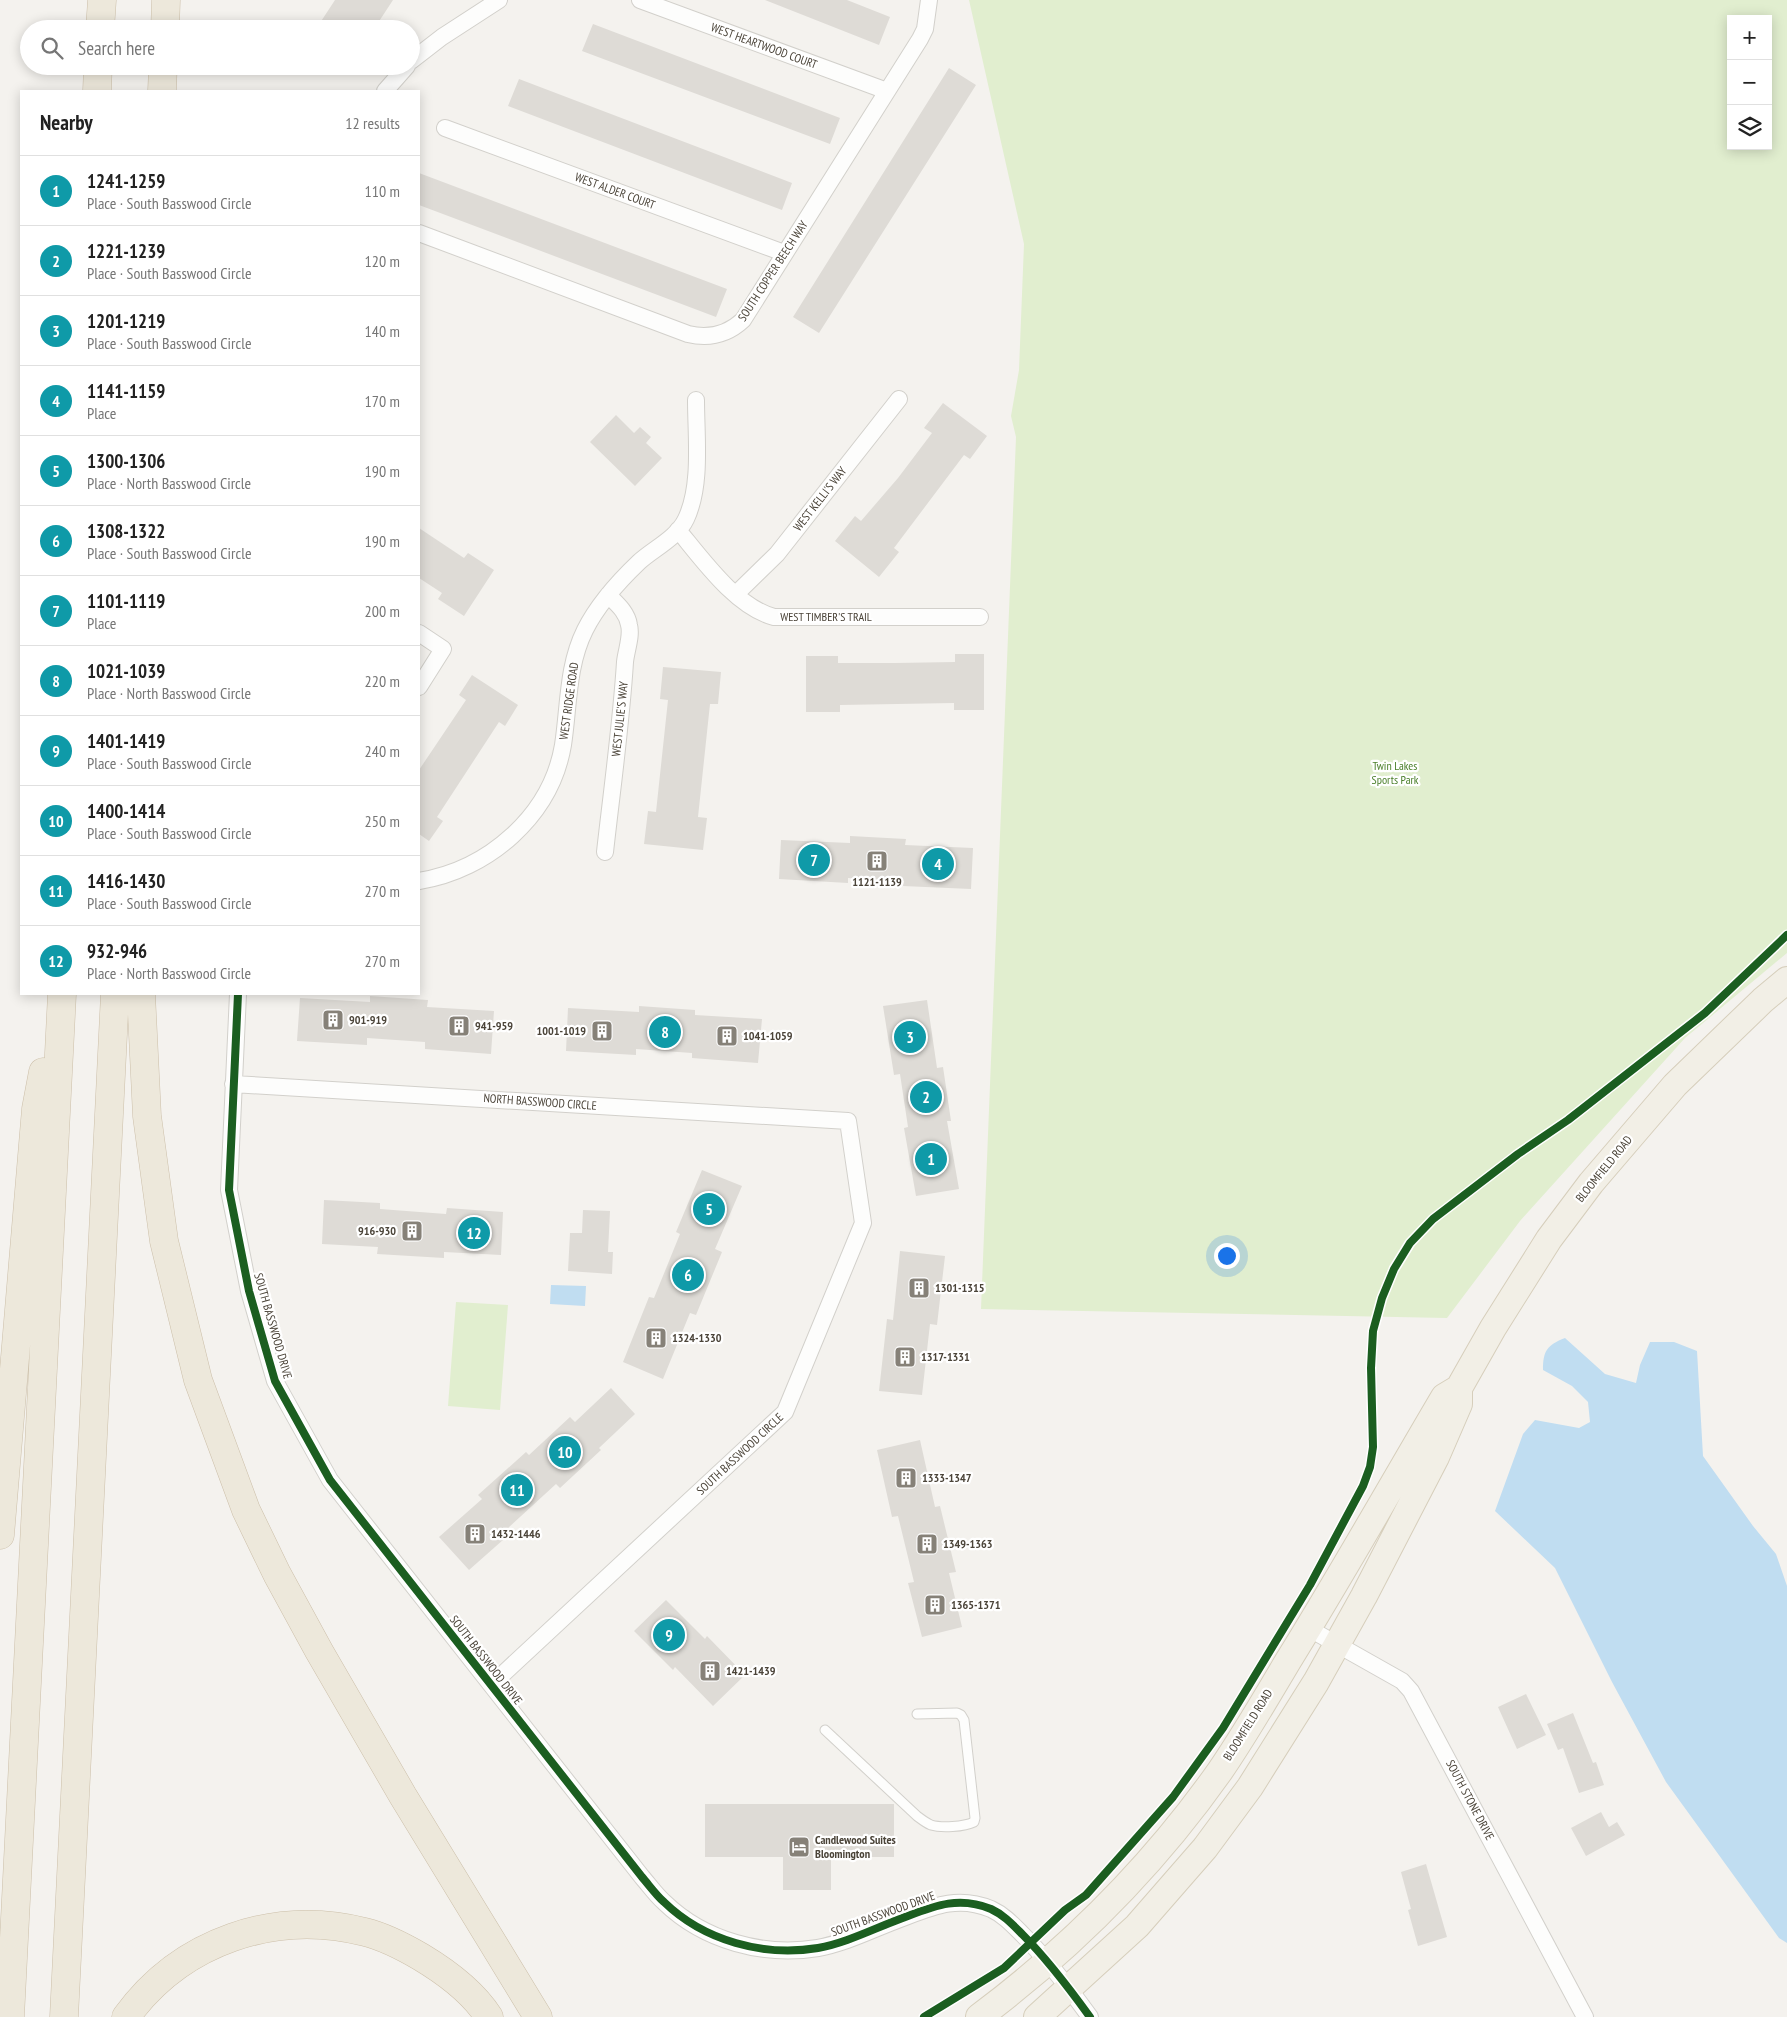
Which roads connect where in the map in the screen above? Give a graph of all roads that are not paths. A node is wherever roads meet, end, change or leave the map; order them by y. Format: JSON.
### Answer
{"nodes":[{"id":1,"x":102,"y":0,"type":"edge"},
{"id":2,"x":166,"y":0,"type":"edge"},
{"id":3,"x":499,"y":0,"type":"edge"},
{"id":4,"x":640,"y":0,"type":"edge"},
{"id":5,"x":928,"y":0,"type":"edge"},
{"id":6,"x":101,"y":20,"type":"edge"},
{"id":7,"x":165,"y":20,"type":"edge"},
{"id":8,"x":420,"y":54,"type":"edge"},
{"id":9,"x":98,"y":75,"type":"edge"},
{"id":10,"x":163,"y":75,"type":"edge"},
{"id":11,"x":399,"y":75,"type":"edge"},
{"id":12,"x":97,"y":90,"type":"edge"},
{"id":13,"x":162,"y":90,"type":"edge"},
{"id":14,"x":386,"y":90,"type":"edge"},
{"id":15,"x":887,"y":91,"type":"junction"},
{"id":16,"x":445,"y":128,"type":"dead end"},
{"id":17,"x":420,"y":233,"type":"edge"},
{"id":18,"x":784,"y":253,"type":"junction"},
{"id":19,"x":899,"y":399,"type":"dead end"},
{"id":20,"x":696,"y":400,"type":"dead end"},
{"id":21,"x":678,"y":530,"type":"junction"},
{"id":22,"x":736,"y":594,"type":"junction"},
{"id":23,"x":608,"y":595,"type":"junction"},
{"id":24,"x":980,"y":618,"type":"dead end"},
{"id":25,"x":420,"y":634,"type":"edge"},
{"id":26,"x":420,"y":685,"type":"edge"},
{"id":27,"x":605,"y":852,"type":"dead end"},
{"id":28,"x":420,"y":881,"type":"edge"},
{"id":29,"x":1787,"y":980,"type":"edge"},
{"id":30,"x":57,"y":995,"type":"edge"},
{"id":31,"x":62,"y":995,"type":"edge"},
{"id":32,"x":115,"y":995,"type":"edge"},
{"id":33,"x":141,"y":995,"type":"edge"},
{"id":34,"x":238,"y":995,"type":"edge"},
{"id":35,"x":233,"y":1084,"type":"junction"},
{"id":36,"x":848,"y":1121,"type":"joint"},
{"id":37,"x":1459,"y":1388,"type":"junction"},
{"id":38,"x":0,"y":1535,"type":"edge"},
{"id":39,"x":1308,"y":1628,"type":"junction"},
{"id":40,"x":1337,"y":1644,"type":"junction"},
{"id":41,"x":491,"y":1685,"type":"junction"},
{"id":42,"x":917,"y":1714,"type":"dead end"},
{"id":43,"x":826,"y":1730,"type":"dead end"},
{"id":44,"x":1059,"y":1975,"type":"junction"},
{"id":45,"x":10,"y":2017,"type":"edge"},
{"id":46,"x":64,"y":2017,"type":"edge"},
{"id":47,"x":126,"y":2017,"type":"edge"},
{"id":48,"x":489,"y":2017,"type":"edge"},
{"id":49,"x":538,"y":2017,"type":"edge"},
{"id":50,"x":979,"y":2017,"type":"edge"},
{"id":51,"x":1037,"y":2017,"type":"edge"},
{"id":52,"x":1090,"y":2017,"type":"edge"},
{"id":53,"x":1585,"y":2017,"type":"edge"}],
"edges":[{"from":1,"to":6,"type":"highway"},
{"from":2,"to":7,"type":"highway"},
{"from":3,"to":8,"type":"street"},
{"from":4,"to":15,"type":"street","name":"WEST HEARTWOOD COURT"},
{"from":5,"to":15,"type":"street","name":"SOUTH COPPER BEECH WAY"},
{"from":9,"to":12,"type":"highway"},
{"from":10,"to":13,"type":"highway"},
{"from":11,"to":14,"type":"street"},
{"from":15,"to":18,"type":"street","name":"SOUTH COPPER BEECH WAY"},
{"from":16,"to":18,"type":"street","name":"WEST ALDER COURT"},
{"from":17,"to":18,"type":"street","name":"SOUTH COPPER BEECH WAY"},
{"from":19,"to":22,"type":"street","name":"WEST KELLI'S WAY"},
{"from":20,"to":21,"type":"street","name":"WEST RIDGE ROAD"},
{"from":21,"to":22,"type":"street","name":"WEST TIMBER'S TRAIL"},
{"from":21,"to":23,"type":"street","name":"WEST RIDGE ROAD"},
{"from":22,"to":24,"type":"street","name":"WEST TIMBER'S TRAIL"},
{"from":23,"to":27,"type":"street","name":"WEST JULIE'S WAY"},
{"from":23,"to":28,"type":"street","name":"WEST RIDGE ROAD"},
{"from":25,"to":26,"type":"street"},
{"from":29,"to":37,"type":"main road","name":"BLOOMFIELD ROAD"},
{"from":30,"to":38,"type":"highway"},
{"from":31,"to":45,"type":"highway"},
{"from":32,"to":46,"type":"highway"},
{"from":33,"to":49,"type":"highway"},
{"from":34,"to":35,"type":"street","name":"SOUTH BASSWOOD DRIVE"},
{"from":35,"to":36,"type":"street","name":"NORTH BASSWOOD CIRCLE"},
{"from":35,"to":41,"type":"street","name":"SOUTH BASSWOOD DRIVE"},
{"from":36,"to":41,"type":"street","name":"SOUTH BASSWOOD CIRCLE"},
{"from":37,"to":39,"type":"main road","name":"BLOOMFIELD ROAD"},
{"from":37,"to":40,"type":"main road","name":"BLOOMFIELD ROAD"},
{"from":39,"to":40,"type":"street","name":"SOUTH STONE DRIVE"},
{"from":39,"to":44,"type":"main road","name":"BLOOMFIELD ROAD"},
{"from":40,"to":44,"type":"main road","name":"BLOOMFIELD ROAD"},
{"from":40,"to":53,"type":"street","name":"SOUTH STONE DRIVE"},
{"from":41,"to":44,"type":"street","name":"SOUTH BASSWOOD DRIVE"},
{"from":42,"to":43,"type":"lane"},
{"from":44,"to":50,"type":"main road","name":"BLOOMFIELD ROAD"},
{"from":44,"to":51,"type":"main road","name":"BLOOMFIELD ROAD"},
{"from":44,"to":52,"type":"street","name":"SOUTH BASSWOOD DRIVE"},
{"from":47,"to":48,"type":"highway"}]}
